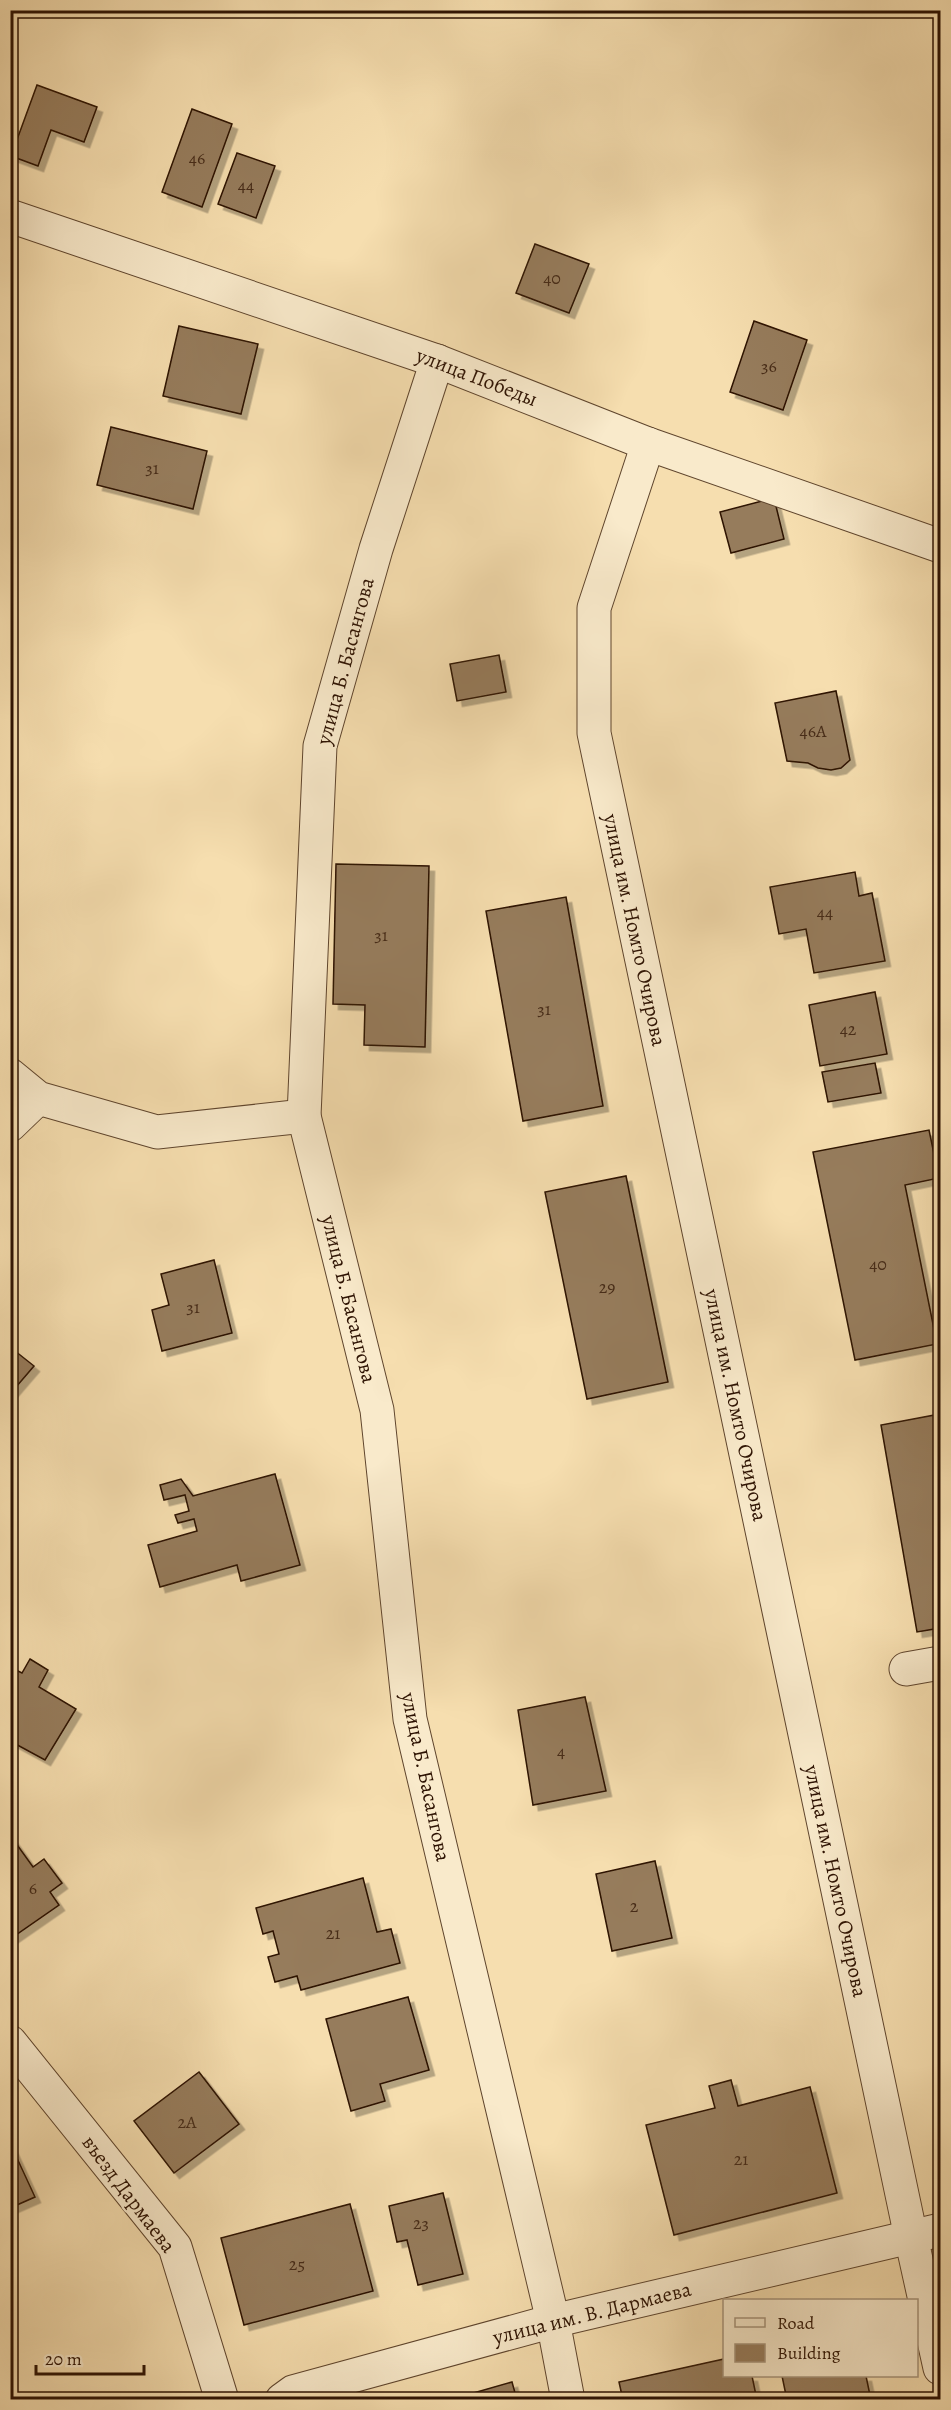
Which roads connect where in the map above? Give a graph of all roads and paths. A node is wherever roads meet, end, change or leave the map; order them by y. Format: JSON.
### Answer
{"nodes":[{"id":1,"x":10,"y":216,"type":"edge"},
{"id":2,"x":437,"y":361,"type":"junction"},
{"id":3,"x":648,"y":444,"type":"junction"},
{"id":4,"x":940,"y":546,"type":"edge"},
{"id":5,"x":10,"y":1075,"type":"edge"},
{"id":6,"x":38,"y":1098,"type":"junction"},
{"id":7,"x":304,"y":1116,"type":"junction"},
{"id":8,"x":10,"y":1125,"type":"edge"},
{"id":9,"x":940,"y":1663,"type":"edge"},
{"id":10,"x":906,"y":1669,"type":"dead end"},
{"id":11,"x":10,"y":2042,"type":"edge"},
{"id":12,"x":926,"y":2233,"type":"edge"},
{"id":13,"x":553,"y":2321,"type":"junction"},
{"id":14,"x":940,"y":2368,"type":"edge"},
{"id":15,"x":222,"y":2400,"type":"edge"},
{"id":16,"x":282,"y":2400,"type":"edge"},
{"id":17,"x":568,"y":2400,"type":"edge"}],
"edges":[{"from":1,"to":2,"type":"street","name":"улица Победы"},
{"from":2,"to":3,"type":"street","name":"улица Победы"},
{"from":2,"to":7,"type":"street","name":"улица Б. Басангова"},
{"from":3,"to":4,"type":"street","name":"улица Победы"},
{"from":3,"to":12,"type":"street","name":"улица им. Номто Очирова"},
{"from":5,"to":6,"type":"street"},
{"from":6,"to":7,"type":"street"},
{"from":6,"to":8,"type":"street"},
{"from":7,"to":13,"type":"street","name":"улица Б. Басангова"},
{"from":9,"to":10,"type":"street"},
{"from":11,"to":15,"type":"street","name":"въезд Дармаева"},
{"from":12,"to":13,"type":"street","name":"улица им. В. Дармаева"},
{"from":12,"to":14,"type":"street","name":"улица им. Номто Очирова"},
{"from":13,"to":16,"type":"street","name":"улица им. В. Дармаева"},
{"from":13,"to":17,"type":"street","name":"улица Б. Басангова"}]}
